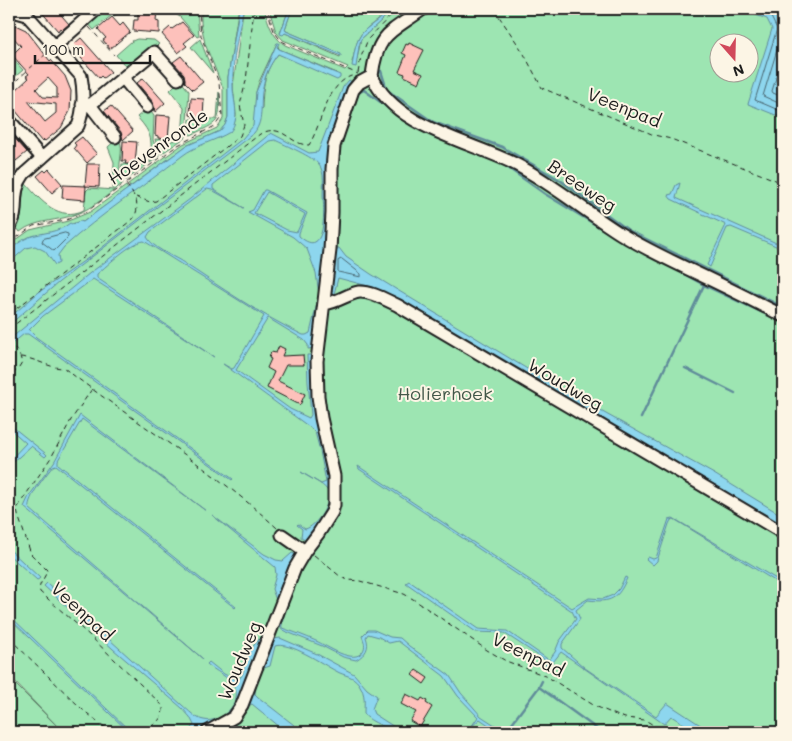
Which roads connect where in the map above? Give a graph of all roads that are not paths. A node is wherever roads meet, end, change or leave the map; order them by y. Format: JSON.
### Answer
{"nodes":[{"id":1,"x":95,"y":9,"type":"edge"},
{"id":2,"x":424,"y":9,"type":"edge"},
{"id":3,"x":9,"y":10,"type":"edge"},
{"id":4,"x":55,"y":46,"type":"junction"},
{"id":5,"x":372,"y":76,"type":"junction"},
{"id":6,"x":123,"y":78,"type":"junction"},
{"id":7,"x":178,"y":79,"type":"dead end"},
{"id":8,"x":86,"y":105,"type":"junction"},
{"id":9,"x":147,"y":107,"type":"dead end"},
{"id":10,"x":10,"y":121,"type":"dead end"},
{"id":11,"x":115,"y":137,"type":"dead end"},
{"id":12,"x":42,"y":158,"type":"junction"},
{"id":13,"x":9,"y":227,"type":"edge"},
{"id":14,"x":324,"y":304,"type":"junction"},
{"id":15,"x":783,"y":316,"type":"edge"},
{"id":16,"x":783,"y":533,"type":"edge"},
{"id":17,"x":282,"y":535,"type":"road end"},
{"id":18,"x":306,"y":550,"type":"junction"},
{"id":19,"x":207,"y":732,"type":"edge"}],
"edges":[{"from":1,"to":4,"type":"street"},
{"from":2,"to":5,"type":"street"},
{"from":3,"to":4,"type":"street"},
{"from":4,"to":8,"type":"street"},
{"from":5,"to":14,"type":"street","name":"Woudweg"},
{"from":5,"to":15,"type":"street","name":"Breeweg"},
{"from":6,"to":7,"type":"street"},
{"from":6,"to":8,"type":"street"},
{"from":6,"to":9,"type":"street"},
{"from":8,"to":11,"type":"street"},
{"from":8,"to":12,"type":"street"},
{"from":10,"to":12,"type":"street"},
{"from":12,"to":13,"type":"street"},
{"from":14,"to":16,"type":"street","name":"Woudweg"},
{"from":14,"to":18,"type":"street","name":"Woudweg"},
{"from":17,"to":18,"type":"street"},
{"from":18,"to":19,"type":"street","name":"Woudweg"}]}
